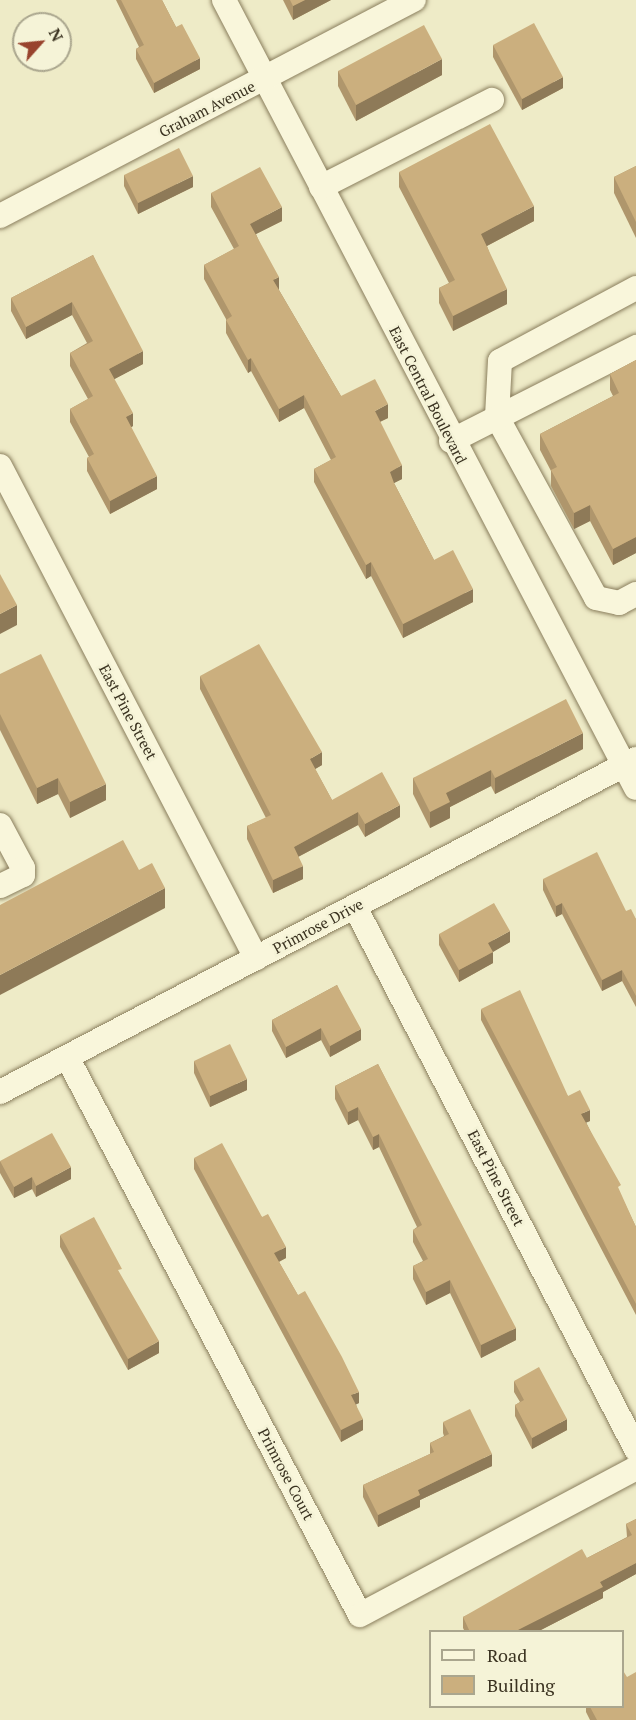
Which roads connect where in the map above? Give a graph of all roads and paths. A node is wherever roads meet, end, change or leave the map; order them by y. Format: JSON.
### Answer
{"nodes":[{"id":1,"x":224,"y":0,"type":"edge"},
{"id":2,"x":414,"y":0,"type":"edge"},
{"id":3,"x":265,"y":79,"type":"junction"},
{"id":4,"x":492,"y":100,"type":"dead end"},
{"id":5,"x":321,"y":187,"type":"junction"},
{"id":6,"x":0,"y":216,"type":"edge"},
{"id":7,"x":636,"y":288,"type":"edge"},
{"id":8,"x":636,"y":347,"type":"edge"},
{"id":9,"x":497,"y":417,"type":"junction"},
{"id":10,"x":451,"y":441,"type":"junction"},
{"id":11,"x":0,"y":466,"type":"edge"},
{"id":12,"x":636,"y":594,"type":"edge"},
{"id":13,"x":630,"y":762,"type":"edge"},
{"id":14,"x":636,"y":788,"type":"edge"},
{"id":15,"x":0,"y":825,"type":"edge"},
{"id":16,"x":0,"y":886,"type":"edge"},
{"id":17,"x":355,"y":907,"type":"junction"},
{"id":18,"x":256,"y":958,"type":"junction"},
{"id":19,"x":67,"y":1057,"type":"junction"},
{"id":20,"x":0,"y":1092,"type":"edge"},
{"id":21,"x":636,"y":1449,"type":"edge"},
{"id":22,"x":636,"y":1468,"type":"edge"}],
"edges":[{"from":1,"to":3,"type":"street","name":"East Central Boulevard"},
{"from":2,"to":3,"type":"street","name":"Graham Avenue"},
{"from":3,"to":5,"type":"street","name":"East Central Boulevard"},
{"from":3,"to":6,"type":"street","name":"Graham Avenue"},
{"from":4,"to":5,"type":"street"},
{"from":5,"to":10,"type":"street","name":"East Central Boulevard"},
{"from":7,"to":9,"type":"street"},
{"from":8,"to":9,"type":"street"},
{"from":9,"to":10,"type":"street"},
{"from":9,"to":12,"type":"street"},
{"from":10,"to":13,"type":"street","name":"East Central Boulevard"},
{"from":11,"to":18,"type":"street","name":"East Pine Street"},
{"from":13,"to":14,"type":"street","name":"East Central Boulevard"},
{"from":13,"to":17,"type":"street","name":"Primrose Drive"},
{"from":15,"to":16,"type":"street"},
{"from":17,"to":18,"type":"street","name":"Primrose Drive"},
{"from":17,"to":21,"type":"street","name":"East Pine Street"},
{"from":18,"to":19,"type":"street","name":"Primrose Drive"},
{"from":19,"to":20,"type":"street","name":"Primrose Drive"},
{"from":19,"to":22,"type":"street","name":"Primrose Court"}]}
